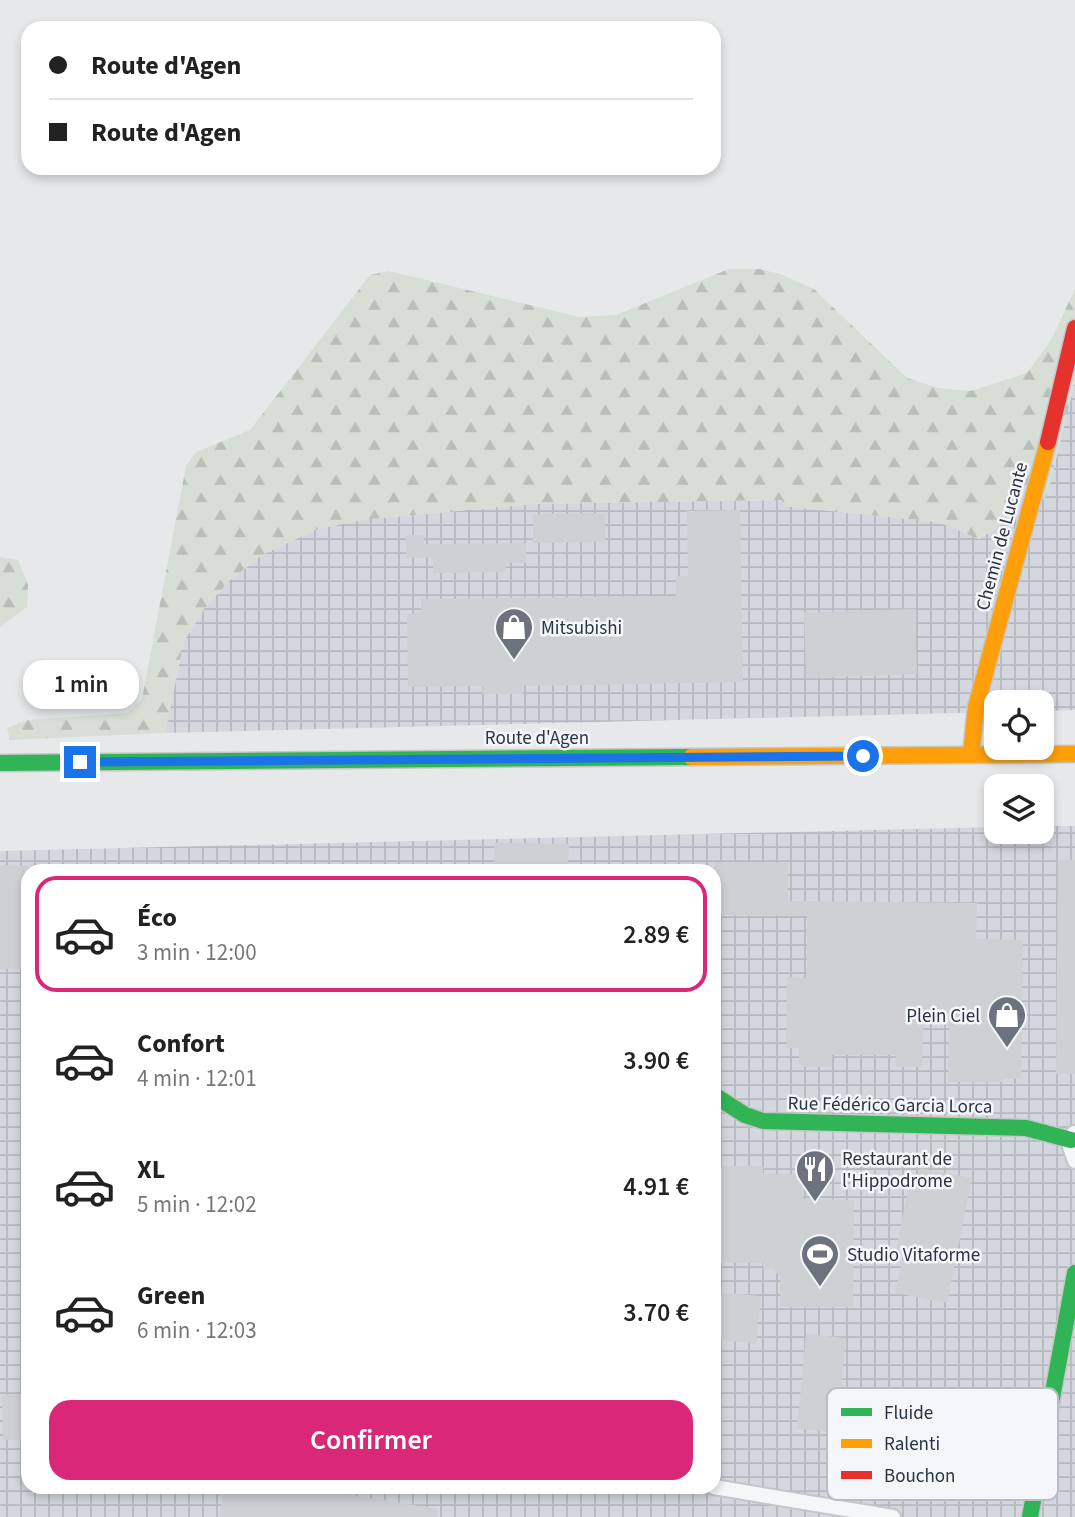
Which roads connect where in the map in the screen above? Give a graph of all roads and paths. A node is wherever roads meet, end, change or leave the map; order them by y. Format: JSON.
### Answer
{"nodes":[{"id":1,"x":1075,"y":328,"type":"edge"},
{"id":2,"x":1075,"y":754,"type":"edge"},
{"id":3,"x":971,"y":755,"type":"junction"},
{"id":4,"x":0,"y":763,"type":"edge"},
{"id":5,"x":721,"y":1100,"type":"edge"},
{"id":6,"x":1073,"y":1136,"type":"edge"},
{"id":7,"x":1075,"y":1161,"type":"edge"},
{"id":8,"x":1075,"y":1273,"type":"edge"},
{"id":9,"x":1068,"y":1347,"type":"edge"},
{"id":10,"x":1058,"y":1392,"type":"edge"},
{"id":11,"x":721,"y":1488,"type":"edge"},
{"id":12,"x":893,"y":1517,"type":"edge"}],
"edges":[{"from":1,"to":3,"type":"main road","name":"Chemin de Lucante"},
{"from":2,"to":3,"type":"main road","name":"Route d'Agen"},
{"from":3,"to":4,"type":"main road","name":"Route d'Agen"},
{"from":5,"to":6,"type":"main road","name":"Rue Fédérico Garcia Lorca"},
{"from":6,"to":7,"type":"street"},
{"from":8,"to":9,"type":"main road"},
{"from":9,"to":10,"type":"main road"},
{"from":11,"to":12,"type":"street"}]}
